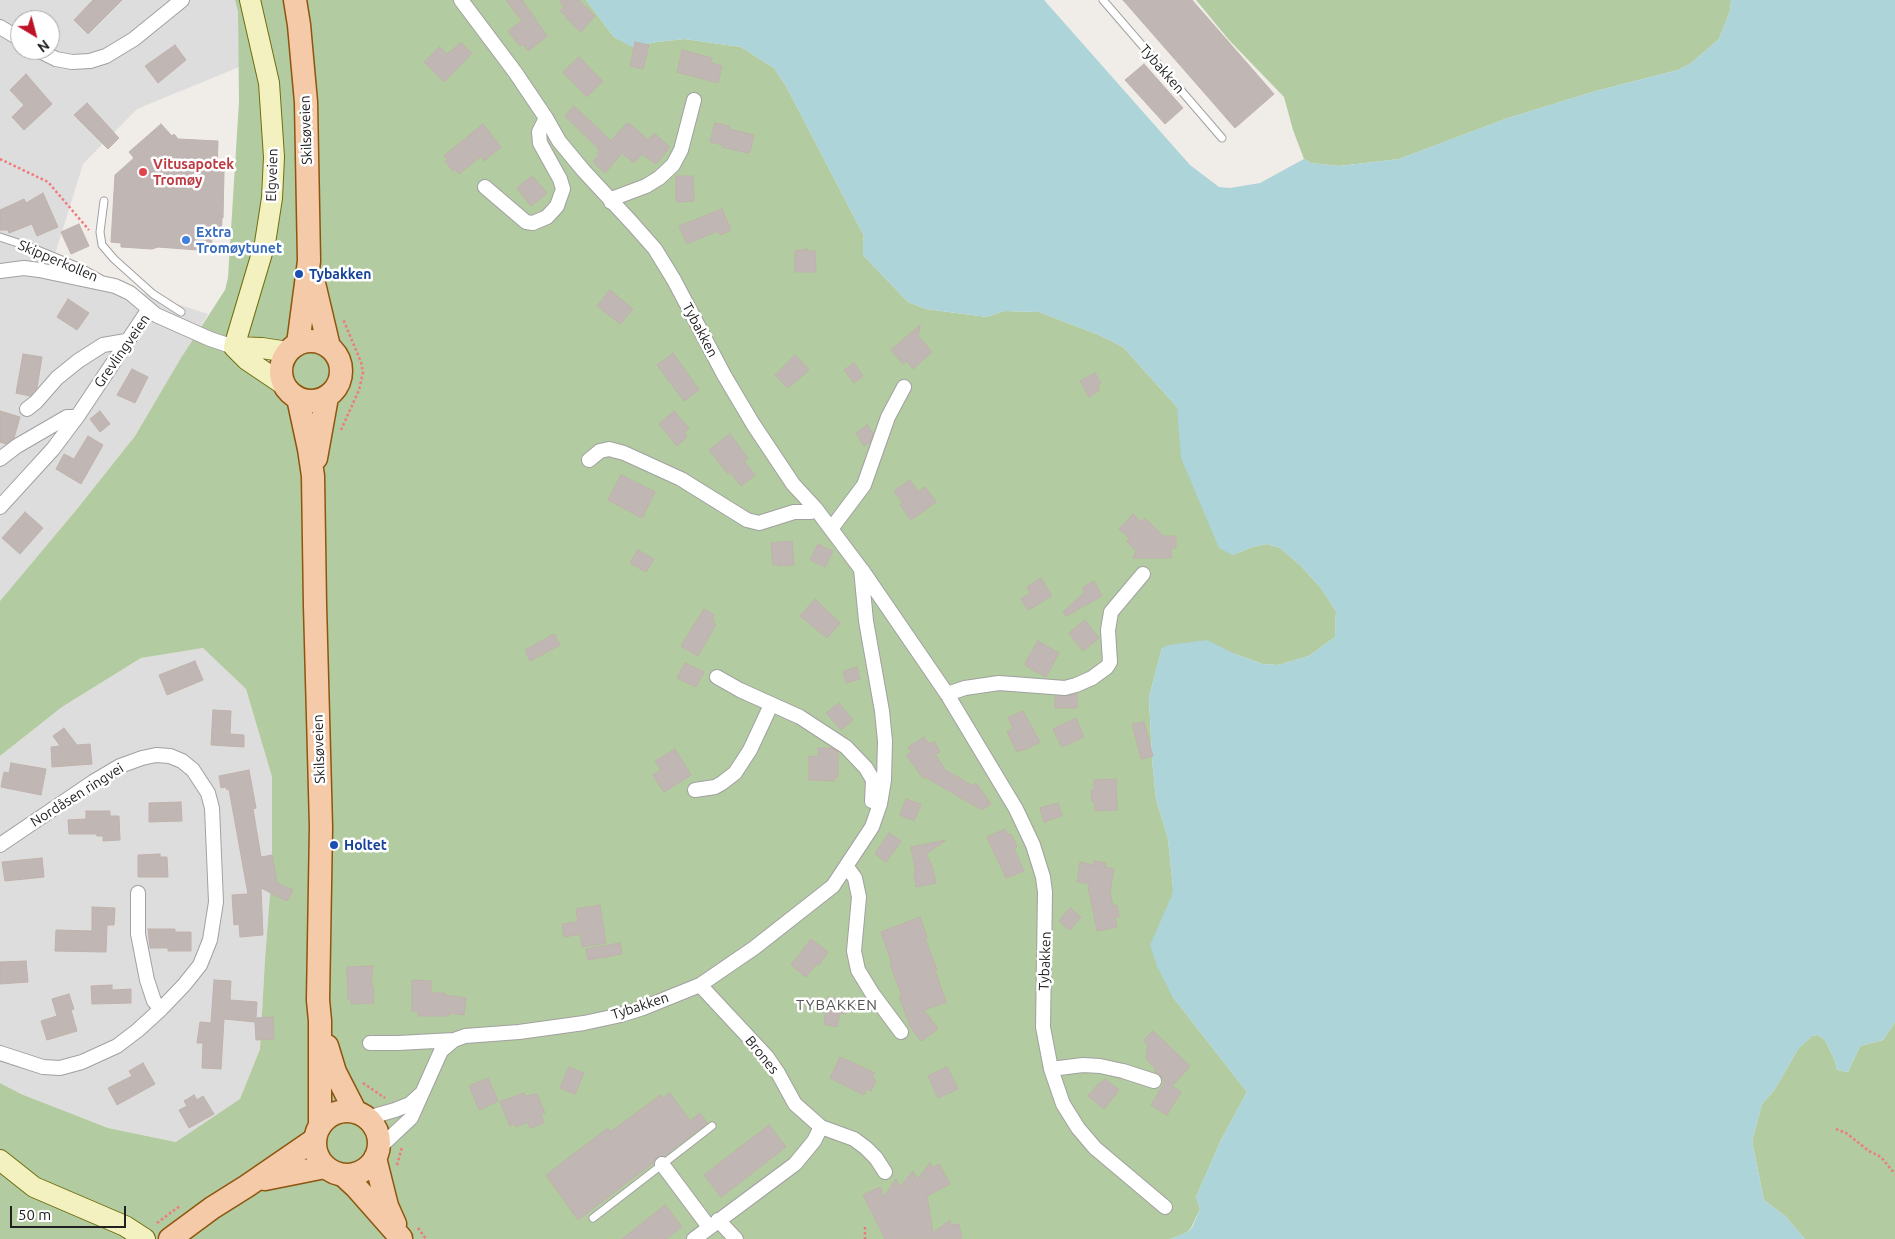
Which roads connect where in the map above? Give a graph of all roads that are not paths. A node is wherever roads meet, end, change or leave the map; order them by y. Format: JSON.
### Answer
{"nodes":[{"id":1,"x":182,"y":0,"type":"edge"},
{"id":2,"x":250,"y":0,"type":"edge"},
{"id":3,"x":295,"y":0,"type":"edge"},
{"id":4,"x":461,"y":0,"type":"edge"},
{"id":5,"x":1103,"y":0,"type":"edge"},
{"id":6,"x":60,"y":60,"type":"edge"},
{"id":7,"x":694,"y":100,"type":"dead end"},
{"id":8,"x":546,"y":118,"type":"junction"},
{"id":9,"x":1222,"y":138,"type":"dead end"},
{"id":10,"x":486,"y":187,"type":"dead end"},
{"id":11,"x":104,"y":201,"type":"dead end"},
{"id":12,"x":611,"y":202,"type":"junction"},
{"id":13,"x":0,"y":237,"type":"edge"},
{"id":14,"x":309,"y":261,"type":"junction"},
{"id":15,"x":0,"y":271,"type":"edge"},
{"id":16,"x":115,"y":286,"type":"junction"},
{"id":17,"x":149,"y":309,"type":"junction"},
{"id":18,"x":181,"y":312,"type":"dead end"},
{"id":19,"x":126,"y":341,"type":"junction"},
{"id":20,"x":234,"y":347,"type":"junction"},
{"id":21,"x":329,"y":347,"type":"junction"},
{"id":22,"x":293,"y":348,"type":"junction"},
{"id":23,"x":904,"y":387,"type":"dead end"},
{"id":24,"x":292,"y":392,"type":"junction"},
{"id":25,"x":327,"y":397,"type":"junction"},
{"id":26,"x":27,"y":409,"type":"dead end"},
{"id":27,"x":77,"y":417,"type":"junction"},
{"id":28,"x":0,"y":459,"type":"edge"},
{"id":29,"x":589,"y":460,"type":"dead end"},
{"id":30,"x":313,"y":476,"type":"junction"},
{"id":31,"x":0,"y":507,"type":"edge"},
{"id":32,"x":816,"y":509,"type":"junction"},
{"id":33,"x":831,"y":528,"type":"junction"},
{"id":34,"x":861,"y":569,"type":"junction"},
{"id":35,"x":1143,"y":574,"type":"dead end"},
{"id":36,"x":717,"y":677,"type":"dead end"},
{"id":37,"x":948,"y":694,"type":"junction"},
{"id":38,"x":771,"y":704,"type":"junction"},
{"id":39,"x":695,"y":790,"type":"dead end"},
{"id":40,"x":880,"y":804,"type":"junction"},
{"id":41,"x":0,"y":846,"type":"edge"},
{"id":42,"x":846,"y":867,"type":"junction"},
{"id":43,"x":138,"y":893,"type":"dead end"},
{"id":44,"x":700,"y":985,"type":"junction"},
{"id":45,"x":161,"y":1008,"type":"junction"},
{"id":46,"x":320,"y":1021,"type":"junction"},
{"id":47,"x":901,"y":1032,"type":"dead end"},
{"id":48,"x":454,"y":1040,"type":"junction"},
{"id":49,"x":370,"y":1043,"type":"dead end"},
{"id":50,"x":0,"y":1053,"type":"edge"},
{"id":51,"x":1051,"y":1069,"type":"junction"},
{"id":52,"x":1154,"y":1081,"type":"dead end"},
{"id":53,"x":424,"y":1092,"type":"junction"},
{"id":54,"x":361,"y":1115,"type":"junction"},
{"id":55,"x":712,"y":1126,"type":"dead end"},
{"id":56,"x":821,"y":1127,"type":"junction"},
{"id":57,"x":317,"y":1132,"type":"junction"},
{"id":58,"x":377,"y":1154,"type":"junction"},
{"id":59,"x":0,"y":1160,"type":"edge"},
{"id":60,"x":662,"y":1164,"type":"junction"},
{"id":61,"x":334,"y":1171,"type":"junction"},
{"id":62,"x":885,"y":1172,"type":"dead end"},
{"id":63,"x":247,"y":1186,"type":"junction"},
{"id":64,"x":1165,"y":1207,"type":"dead end"},
{"id":65,"x":593,"y":1218,"type":"dead end"},
{"id":66,"x":714,"y":1224,"type":"junction"},
{"id":67,"x":405,"y":1234,"type":"edge"},
{"id":68,"x":145,"y":1239,"type":"edge"},
{"id":69,"x":170,"y":1239,"type":"edge"},
{"id":70,"x":694,"y":1239,"type":"edge"},
{"id":71,"x":736,"y":1239,"type":"edge"}],
"edges":[{"from":1,"to":6,"type":"street"},
{"from":2,"to":20,"type":"main road","name":"Elgveien"},
{"from":3,"to":14,"type":"main road","name":"Skilsøveien"},
{"from":4,"to":8,"type":"street","name":"Tybakken"},
{"from":5,"to":9,"type":"lane","name":"Tybakken"},
{"from":7,"to":12,"type":"street"},
{"from":8,"to":10,"type":"street"},
{"from":8,"to":12,"type":"street","name":"Tybakken"},
{"from":11,"to":18,"type":"lane"},
{"from":12,"to":32,"type":"street","name":"Tybakken"},
{"from":13,"to":16,"type":"lane","name":"Skipperkollen"},
{"from":14,"to":21,"type":"main road","name":"Skilsøveien"},
{"from":14,"to":22,"type":"main road","name":"Skilsøveien"},
{"from":15,"to":16,"type":"street","name":"Skipperkollen"},
{"from":16,"to":17,"type":"street","name":"Skipperkollen"},
{"from":17,"to":19,"type":"street","name":"Grevlingveien"},
{"from":17,"to":20,"type":"street","name":"Grevlingveien"},
{"from":19,"to":26,"type":"street"},
{"from":19,"to":27,"type":"street","name":"Grevlingveien"},
{"from":20,"to":22,"type":"main road"},
{"from":20,"to":24,"type":"main road"},
{"from":21,"to":22,"type":"main road"},
{"from":21,"to":25,"type":"main road"},
{"from":22,"to":24,"type":"main road"},
{"from":23,"to":33,"type":"street"},
{"from":24,"to":25,"type":"main road"},
{"from":24,"to":30,"type":"main road","name":"Skilsøveien"},
{"from":25,"to":30,"type":"main road","name":"Skilsøveien"},
{"from":27,"to":28,"type":"street"},
{"from":27,"to":31,"type":"street","name":"Grevlingveien"},
{"from":29,"to":32,"type":"street"},
{"from":30,"to":46,"type":"main road","name":"Skilsøveien"},
{"from":32,"to":33,"type":"street","name":"Tybakken"},
{"from":33,"to":34,"type":"street","name":"Tybakken"},
{"from":34,"to":37,"type":"street","name":"Tybakken"},
{"from":34,"to":40,"type":"street","name":"Tybakken"},
{"from":35,"to":37,"type":"street"},
{"from":36,"to":38,"type":"street"},
{"from":37,"to":51,"type":"street","name":"Tybakken"},
{"from":38,"to":39,"type":"street"},
{"from":38,"to":40,"type":"street"},
{"from":40,"to":42,"type":"street","name":"Tybakken"},
{"from":41,"to":45,"type":"street","name":"Nordåsen ringvei"},
{"from":42,"to":44,"type":"street","name":"Tybakken"},
{"from":42,"to":47,"type":"street"},
{"from":43,"to":45,"type":"street"},
{"from":44,"to":48,"type":"street","name":"Tybakken"},
{"from":44,"to":56,"type":"street","name":"Brones"},
{"from":45,"to":50,"type":"street","name":"Nordåsen ringvei"},
{"from":46,"to":54,"type":"main road","name":"Skilsøveien"},
{"from":46,"to":57,"type":"main road","name":"Skilsøveien"},
{"from":48,"to":49,"type":"street","name":"Tybakken"},
{"from":48,"to":53,"type":"street"},
{"from":51,"to":52,"type":"street"},
{"from":51,"to":64,"type":"street","name":"Tybakken"},
{"from":53,"to":54,"type":"street"},
{"from":53,"to":58,"type":"street"},
{"from":54,"to":57,"type":"main road"},
{"from":54,"to":58,"type":"main road"},
{"from":55,"to":60,"type":"lane"},
{"from":56,"to":62,"type":"street","name":"Brones"},
{"from":56,"to":66,"type":"street"},
{"from":57,"to":61,"type":"main road"},
{"from":57,"to":63,"type":"main road"},
{"from":58,"to":61,"type":"main road"},
{"from":58,"to":67,"type":"main road"},
{"from":59,"to":68,"type":"main road"},
{"from":60,"to":65,"type":"lane"},
{"from":60,"to":66,"type":"street"},
{"from":61,"to":63,"type":"main road"},
{"from":61,"to":67,"type":"main road"},
{"from":63,"to":69,"type":"main road"},
{"from":66,"to":70,"type":"street"},
{"from":66,"to":71,"type":"street"}]}
